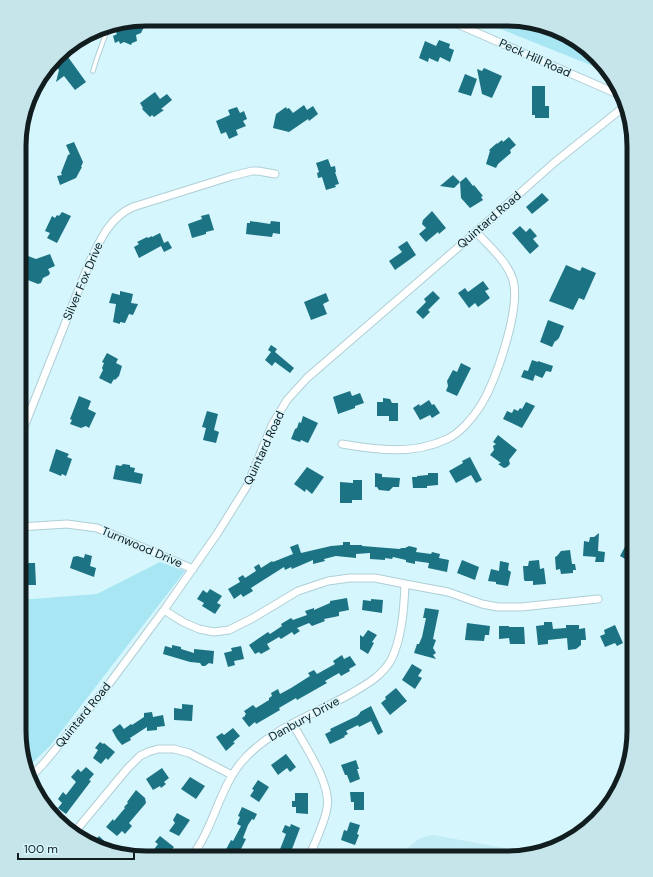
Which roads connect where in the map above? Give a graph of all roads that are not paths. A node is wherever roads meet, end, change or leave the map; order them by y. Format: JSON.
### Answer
{"nodes":[{"id":1,"x":462,"y":26,"type":"edge"},
{"id":2,"x":106,"y":33,"type":"edge"},
{"id":3,"x":93,"y":71,"type":"dead end"},
{"id":4,"x":615,"y":93,"type":"edge"},
{"id":5,"x":621,"y":108,"type":"edge"},
{"id":6,"x":275,"y":174,"type":"dead end"},
{"id":7,"x":476,"y":232,"type":"junction"},
{"id":8,"x":26,"y":422,"type":"edge"},
{"id":9,"x":342,"y":444,"type":"dead end"},
{"id":10,"x":26,"y":527,"type":"edge"},
{"id":11,"x":193,"y":569,"type":"junction"},
{"id":12,"x":405,"y":584,"type":"junction"},
{"id":13,"x":598,"y":599,"type":"dead end"},
{"id":14,"x":164,"y":610,"type":"junction"},
{"id":15,"x":293,"y":724,"type":"junction"},
{"id":16,"x":34,"y":774,"type":"edge"},
{"id":17,"x":232,"y":775,"type":"junction"},
{"id":18,"x":77,"y":829,"type":"edge"},
{"id":19,"x":195,"y":851,"type":"edge"},
{"id":20,"x":310,"y":851,"type":"edge"}],
"edges":[{"from":1,"to":4,"type":"street","name":"Peck Hill Road"},
{"from":2,"to":3,"type":"lane"},
{"from":5,"to":7,"type":"street","name":"Quintard Road"},
{"from":6,"to":8,"type":"street","name":"Silver Fox Drive"},
{"from":7,"to":9,"type":"street"},
{"from":7,"to":11,"type":"street","name":"Quintard Road"},
{"from":10,"to":11,"type":"street","name":"Turnwood Drive"},
{"from":11,"to":14,"type":"street","name":"Quintard Road"},
{"from":12,"to":13,"type":"street"},
{"from":12,"to":14,"type":"street"},
{"from":12,"to":15,"type":"street","name":"Danbury Drive"},
{"from":14,"to":16,"type":"street","name":"Quintard Road"},
{"from":15,"to":17,"type":"street","name":"Danbury Drive"},
{"from":15,"to":20,"type":"street"},
{"from":17,"to":18,"type":"street"},
{"from":17,"to":19,"type":"street","name":"Danbury Drive"}]}
